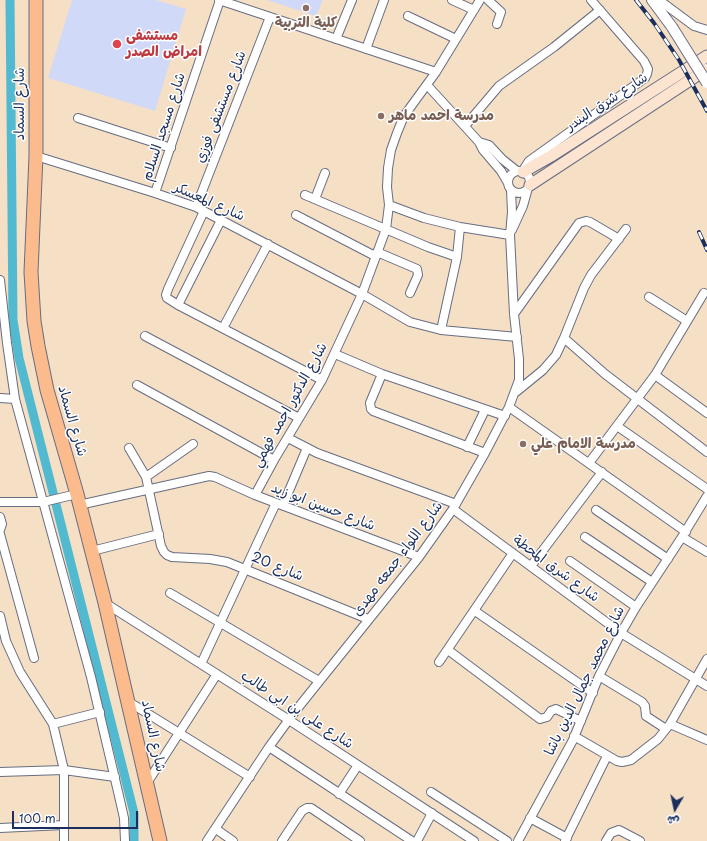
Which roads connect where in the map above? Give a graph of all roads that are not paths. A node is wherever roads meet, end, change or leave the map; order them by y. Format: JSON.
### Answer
{"nodes":[{"id":1,"x":36,"y":0,"type":"edge"},
{"id":2,"x":220,"y":0,"type":"edge"},
{"id":3,"x":352,"y":0,"type":"edge"},
{"id":4,"x":384,"y":0,"type":"edge"},
{"id":5,"x":452,"y":0,"type":"edge"},
{"id":6,"x":480,"y":0,"type":"edge"},
{"id":7,"x":488,"y":0,"type":"edge"},
{"id":8,"x":591,"y":0,"type":"edge"},
{"id":9,"x":652,"y":0,"type":"edge"},
{"id":10,"x":659,"y":0,"type":"edge"},
{"id":11,"x":474,"y":10,"type":"junction"},
{"id":12,"x":600,"y":10,"type":"junction"},
{"id":13,"x":408,"y":16,"type":"dead end"},
{"id":14,"x":270,"y":17,"type":"junction"},
{"id":15,"x":497,"y":24,"type":"dead end"},
{"id":16,"x":707,"y":30,"type":"edge"},
{"id":17,"x":336,"y":39,"type":"junction"},
{"id":18,"x":456,"y":39,"type":"junction"},
{"id":19,"x":366,"y":49,"type":"junction"},
{"id":20,"x":707,"y":56,"type":"edge"},
{"id":21,"x":707,"y":69,"type":"edge"},
{"id":22,"x":436,"y":72,"type":"junction"},
{"id":23,"x":707,"y":83,"type":"edge"},
{"id":24,"x":427,"y":85,"type":"junction"},
{"id":25,"x":78,"y":118,"type":"dead end"},
{"id":26,"x":465,"y":126,"type":"junction"},
{"id":27,"x":479,"y":142,"type":"junction"},
{"id":28,"x":170,"y":148,"type":"junction"},
{"id":29,"x":36,"y":156,"type":"junction"},
{"id":30,"x":521,"y":172,"type":"junction"},
{"id":31,"x":326,"y":173,"type":"dead end"},
{"id":32,"x":510,"y":186,"type":"junction"},
{"id":33,"x":529,"y":187,"type":"junction"},
{"id":34,"x":156,"y":193,"type":"junction"},
{"id":35,"x":305,"y":195,"type":"dead end"},
{"id":36,"x":315,"y":199,"type":"junction"},
{"id":37,"x":388,"y":205,"type":"junction"},
{"id":38,"x":196,"y":207,"type":"junction"},
{"id":39,"x":204,"y":211,"type":"junction"},
{"id":40,"x":296,"y":215,"type":"dead end"},
{"id":41,"x":221,"y":220,"type":"junction"},
{"id":42,"x":460,"y":227,"type":"junction"},
{"id":43,"x":386,"y":229,"type":"junction"},
{"id":44,"x":626,"y":229,"type":"dead end"},
{"id":45,"x":510,"y":235,"type":"junction"},
{"id":46,"x":618,"y":239,"type":"junction"},
{"id":47,"x":268,"y":244,"type":"junction"},
{"id":48,"x":376,"y":254,"type":"junction"},
{"id":49,"x":457,"y":257,"type":"junction"},
{"id":50,"x":0,"y":280,"type":"edge"},
{"id":51,"x":410,"y":292,"type":"dead end"},
{"id":52,"x":704,"y":293,"type":"dead end"},
{"id":53,"x":362,"y":294,"type":"junction"},
{"id":54,"x":649,"y":297,"type":"dead end"},
{"id":55,"x":1,"y":304,"type":"edge"},
{"id":56,"x":178,"y":305,"type":"junction"},
{"id":57,"x":514,"y":314,"type":"junction"},
{"id":58,"x":687,"y":321,"type":"junction"},
{"id":59,"x":223,"y":328,"type":"junction"},
{"id":60,"x":441,"y":330,"type":"junction"},
{"id":61,"x":145,"y":336,"type":"dead end"},
{"id":62,"x":517,"y":337,"type":"junction"},
{"id":63,"x":564,"y":338,"type":"junction"},
{"id":64,"x":4,"y":343,"type":"edge"},
{"id":65,"x":335,"y":354,"type":"junction"},
{"id":66,"x":382,"y":374,"type":"junction"},
{"id":67,"x":655,"y":375,"type":"junction"},
{"id":68,"x":322,"y":380,"type":"junction"},
{"id":69,"x":137,"y":385,"type":"dead end"},
{"id":70,"x":516,"y":392,"type":"junction"},
{"id":71,"x":0,"y":398,"type":"edge"},
{"id":72,"x":15,"y":399,"type":"junction"},
{"id":73,"x":638,"y":399,"type":"junction"},
{"id":74,"x":510,"y":407,"type":"junction"},
{"id":75,"x":485,"y":410,"type":"junction"},
{"id":76,"x":707,"y":413,"type":"edge"},
{"id":77,"x":504,"y":416,"type":"junction"},
{"id":78,"x":299,"y":418,"type":"junction"},
{"id":79,"x":618,"y":426,"type":"junction"},
{"id":80,"x":288,"y":438,"type":"junction"},
{"id":81,"x":192,"y":444,"type":"dead end"},
{"id":82,"x":468,"y":447,"type":"junction"},
{"id":83,"x":130,"y":448,"type":"dead end"},
{"id":84,"x":307,"y":448,"type":"junction"},
{"id":85,"x":707,"y":452,"type":"edge"},
{"id":86,"x":485,"y":453,"type":"junction"},
{"id":87,"x":274,"y":460,"type":"junction"},
{"id":88,"x":589,"y":463,"type":"junction"},
{"id":89,"x":602,"y":472,"type":"junction"},
{"id":90,"x":146,"y":477,"type":"junction"},
{"id":91,"x":707,"y":489,"type":"edge"},
{"id":92,"x":149,"y":490,"type":"junction"},
{"id":93,"x":255,"y":495,"type":"junction"},
{"id":94,"x":707,"y":496,"type":"edge"},
{"id":95,"x":74,"y":499,"type":"junction"},
{"id":96,"x":47,"y":501,"type":"junction"},
{"id":97,"x":0,"y":502,"type":"edge"},
{"id":98,"x":279,"y":504,"type":"junction"},
{"id":99,"x":454,"y":506,"type":"junction"},
{"id":100,"x":596,"y":510,"type":"dead end"},
{"id":101,"x":0,"y":518,"type":"edge"},
{"id":102,"x":0,"y":530,"type":"edge"},
{"id":103,"x":0,"y":534,"type":"edge"},
{"id":104,"x":159,"y":534,"type":"junction"},
{"id":105,"x":684,"y":534,"type":"junction"},
{"id":106,"x":586,"y":537,"type":"dead end"},
{"id":107,"x":92,"y":551,"type":"junction"},
{"id":108,"x":707,"y":552,"type":"edge"},
{"id":109,"x":513,"y":553,"type":"junction"},
{"id":110,"x":419,"y":557,"type":"junction"},
{"id":111,"x":668,"y":559,"type":"junction"},
{"id":112,"x":570,"y":561,"type":"dead end"},
{"id":113,"x":531,"y":566,"type":"junction"},
{"id":114,"x":246,"y":568,"type":"junction"},
{"id":115,"x":652,"y":582,"type":"junction"},
{"id":116,"x":170,"y":593,"type":"dead end"},
{"id":117,"x":105,"y":603,"type":"junction"},
{"id":118,"x":636,"y":607,"type":"junction"},
{"id":119,"x":475,"y":611,"type":"junction"},
{"id":120,"x":0,"y":616,"type":"edge"},
{"id":121,"x":368,"y":619,"type":"junction"},
{"id":122,"x":220,"y":623,"type":"junction"},
{"id":123,"x":621,"y":633,"type":"junction"},
{"id":124,"x":448,"y":650,"type":"junction"},
{"id":125,"x":34,"y":658,"type":"dead end"},
{"id":126,"x":707,"y":659,"type":"edge"},
{"id":127,"x":439,"y":662,"type":"dead end"},
{"id":128,"x":201,"y":664,"type":"junction"},
{"id":129,"x":218,"y":674,"type":"junction"},
{"id":130,"x":599,"y":676,"type":"junction"},
{"id":131,"x":696,"y":679,"type":"junction"},
{"id":132,"x":319,"y":681,"type":"junction"},
{"id":133,"x":707,"y":686,"type":"edge"},
{"id":134,"x":593,"y":693,"type":"junction"},
{"id":135,"x":129,"y":702,"type":"junction"},
{"id":136,"x":100,"y":712,"type":"junction"},
{"id":137,"x":289,"y":720,"type":"junction"},
{"id":138,"x":581,"y":721,"type":"junction"},
{"id":139,"x":53,"y":724,"type":"junction"},
{"id":140,"x":668,"y":726,"type":"junction"},
{"id":141,"x":180,"y":733,"type":"junction"},
{"id":142,"x":574,"y":736,"type":"junction"},
{"id":143,"x":707,"y":740,"type":"edge"},
{"id":144,"x":269,"y":747,"type":"junction"},
{"id":145,"x":607,"y":756,"type":"junction"},
{"id":146,"x":358,"y":765,"type":"junction"},
{"id":147,"x":64,"y":770,"type":"junction"},
{"id":148,"x":0,"y":772,"type":"edge"},
{"id":149,"x":115,"y":777,"type":"junction"},
{"id":150,"x":250,"y":777,"type":"junction"},
{"id":151,"x":147,"y":783,"type":"junction"},
{"id":152,"x":431,"y":792,"type":"dead end"},
{"id":153,"x":339,"y":794,"type":"junction"},
{"id":154,"x":432,"y":813,"type":"junction"},
{"id":155,"x":530,"y":818,"type":"junction"},
{"id":156,"x":64,"y":825,"type":"junction"},
{"id":157,"x":0,"y":828,"type":"edge"},
{"id":158,"x":216,"y":829,"type":"junction"},
{"id":159,"x":566,"y":840,"type":"edge"},
{"id":160,"x":64,"y":841,"type":"edge"},
{"id":161,"x":125,"y":841,"type":"edge"},
{"id":162,"x":160,"y":841,"type":"edge"},
{"id":163,"x":207,"y":841,"type":"edge"},
{"id":164,"x":233,"y":841,"type":"edge"},
{"id":165,"x":282,"y":841,"type":"edge"},
{"id":166,"x":360,"y":841,"type":"edge"},
{"id":167,"x":412,"y":841,"type":"edge"},
{"id":168,"x":417,"y":841,"type":"edge"},
{"id":169,"x":474,"y":841,"type":"edge"},
{"id":170,"x":507,"y":841,"type":"edge"},
{"id":171,"x":518,"y":841,"type":"edge"},
{"id":172,"x":606,"y":841,"type":"edge"},
{"id":173,"x":640,"y":841,"type":"edge"}],
"edges":[{"from":1,"to":29,"type":"highway","name":"شارع السماد"},
{"from":2,"to":14,"type":"street"},
{"from":2,"to":28,"type":"street","name":"شارع مسجد السلام"},
{"from":3,"to":17,"type":"street"},
{"from":4,"to":19,"type":"street"},
{"from":5,"to":11,"type":"street"},
{"from":6,"to":11,"type":"street","name":"شارع الدكتور احمد فهمي"},
{"from":7,"to":15,"type":"street"},
{"from":8,"to":12,"type":"street"},
{"from":9,"to":23,"type":"street","bridge":true},
{"from":10,"to":16,"type":"street"},
{"from":11,"to":18,"type":"street","name":"شارع الدكتور احمد فهمي"},
{"from":12,"to":26,"type":"street"},
{"from":12,"to":30,"type":"street"},
{"from":13,"to":18,"type":"street"},
{"from":14,"to":17,"type":"street"},
{"from":14,"to":38,"type":"street","name":"شارع مستشفى فوزي"},
{"from":17,"to":19,"type":"street"},
{"from":18,"to":22,"type":"street","name":"شارع الدكتور احمد فهمي"},
{"from":19,"to":22,"type":"street"},
{"from":20,"to":30,"type":"main road","name":"شارع شرق البندر"},
{"from":21,"to":33,"type":"main road","name":"شارع شرق البندر"},
{"from":22,"to":24,"type":"street","name":"شارع الدكتور احمد فهمي"},
{"from":24,"to":26,"type":"street"},
{"from":24,"to":37,"type":"street","name":"شارع الدكتور احمد فهمي"},
{"from":25,"to":28,"type":"street"},
{"from":26,"to":27,"type":"street"},
{"from":27,"to":30,"type":"street"},
{"from":27,"to":32,"type":"street"},
{"from":28,"to":34,"type":"street","name":"شارع مسجد السلام"},
{"from":29,"to":34,"type":"street","name":"شارع المعسكر"},
{"from":29,"to":95,"type":"highway","name":"شارع السماد"},
{"from":30,"to":32,"type":"street"},
{"from":30,"to":33,"type":"street"},
{"from":31,"to":36,"type":"street"},
{"from":32,"to":33,"type":"street"},
{"from":32,"to":45,"type":"street","name":"شارع اللواء جمعه مهدى"},
{"from":33,"to":45,"type":"street","name":"شارع اللواء جمعه مهدى"},
{"from":34,"to":38,"type":"street","name":"شارع المعسكر"},
{"from":35,"to":36,"type":"street"},
{"from":36,"to":43,"type":"street"},
{"from":37,"to":42,"type":"street"},
{"from":37,"to":43,"type":"street","name":"شارع الدكتور احمد فهمي"},
{"from":38,"to":39,"type":"street","name":"شارع المعسكر"},
{"from":39,"to":41,"type":"street","name":"شارع المعسكر"},
{"from":39,"to":56,"type":"street"},
{"from":40,"to":48,"type":"street"},
{"from":41,"to":47,"type":"street","name":"شارع المعسكر"},
{"from":41,"to":56,"type":"street"},
{"from":42,"to":45,"type":"street"},
{"from":42,"to":49,"type":"street"},
{"from":43,"to":48,"type":"street","name":"شارع الدكتور احمد فهمي"},
{"from":43,"to":49,"type":"street"},
{"from":44,"to":46,"type":"street"},
{"from":45,"to":57,"type":"street","name":"شارع اللواء جمعه مهدى"},
{"from":46,"to":57,"type":"street"},
{"from":46,"to":63,"type":"street"},
{"from":47,"to":53,"type":"street","name":"شارع المعسكر"},
{"from":47,"to":59,"type":"street"},
{"from":48,"to":51,"type":"street"},
{"from":48,"to":53,"type":"street","name":"شارع الدكتور احمد فهمي"},
{"from":49,"to":60,"type":"street"},
{"from":50,"to":55,"type":"street"},
{"from":52,"to":58,"type":"street"},
{"from":53,"to":60,"type":"street","name":"شارع المعسكر"},
{"from":53,"to":65,"type":"street","name":"شارع الدكتور احمد فهمي"},
{"from":54,"to":58,"type":"street"},
{"from":55,"to":64,"type":"street"},
{"from":56,"to":59,"type":"street"},
{"from":57,"to":62,"type":"street","name":"شارع اللواء جمعه مهدى"},
{"from":58,"to":67,"type":"street"},
{"from":59,"to":68,"type":"street"},
{"from":60,"to":62,"type":"street","name":"شارع المعسكر"},
{"from":61,"to":78,"type":"street"},
{"from":62,"to":70,"type":"street","name":"شارع اللواء جمعه مهدى"},
{"from":63,"to":70,"type":"street"},
{"from":63,"to":73,"type":"street"},
{"from":64,"to":72,"type":"street"},
{"from":65,"to":66,"type":"street"},
{"from":65,"to":68,"type":"street","name":"شارع الدكتور احمد فهمي"},
{"from":66,"to":75,"type":"street"},
{"from":66,"to":82,"type":"street"},
{"from":67,"to":73,"type":"street"},
{"from":67,"to":76,"type":"street"},
{"from":68,"to":78,"type":"street","name":"شارع الدكتور احمد فهمي"},
{"from":69,"to":87,"type":"street"},
{"from":70,"to":74,"type":"street","name":"شارع اللواء جمعه مهدى"},
{"from":71,"to":72,"type":"street"},
{"from":72,"to":96,"type":"street"},
{"from":73,"to":79,"type":"street"},
{"from":73,"to":85,"type":"street"},
{"from":74,"to":77,"type":"street","name":"شارع اللواء جمعه مهدى"},
{"from":74,"to":88,"type":"street"},
{"from":75,"to":77,"type":"street"},
{"from":75,"to":82,"type":"street"},
{"from":77,"to":86,"type":"street","name":"شارع اللواء جمعه مهدى"},
{"from":78,"to":80,"type":"street","name":"شارع الدكتور احمد فهمي"},
{"from":79,"to":88,"type":"street"},
{"from":79,"to":91,"type":"street"},
{"from":80,"to":84,"type":"street","name":"شارع شرق المحطة"},
{"from":80,"to":87,"type":"street","name":"شارع الدكتور احمد فهمي"},
{"from":81,"to":90,"type":"street"},
{"from":82,"to":86,"type":"street"},
{"from":83,"to":90,"type":"street"},
{"from":84,"to":98,"type":"street"},
{"from":84,"to":99,"type":"street","name":"شارع شرق المحطة"},
{"from":86,"to":99,"type":"street","name":"شارع اللواء جمعه مهدى"},
{"from":87,"to":93,"type":"street","name":"شارع الدكتور احمد فهمي"},
{"from":88,"to":89,"type":"street"},
{"from":89,"to":105,"type":"street"},
{"from":89,"to":113,"type":"street"},
{"from":90,"to":92,"type":"street"},
{"from":92,"to":93,"type":"street","name":"شارع حسين ابو زيد"},
{"from":92,"to":95,"type":"street","name":"شارع حسين ابو زيد"},
{"from":92,"to":104,"type":"street"},
{"from":93,"to":98,"type":"street","name":"شارع حسين ابو زيد"},
{"from":94,"to":105,"type":"street","name":"شارع محمد جمال الدين باشا"},
{"from":95,"to":96,"type":"street","name":"شارع حسين ابو زيد"},
{"from":95,"to":107,"type":"highway","name":"شارع السماد"},
{"from":96,"to":97,"type":"street","name":"شارع حسين ابو زيد"},
{"from":96,"to":136,"type":"street"},
{"from":98,"to":110,"type":"street","name":"شارع حسين ابو زيد"},
{"from":98,"to":114,"type":"street"},
{"from":99,"to":109,"type":"street","name":"شارع شرق المحطة"},
{"from":99,"to":110,"type":"street","name":"شارع اللواء جمعه مهدى"},
{"from":100,"to":111,"type":"street"},
{"from":101,"to":102,"type":"street"},
{"from":103,"to":125,"type":"street"},
{"from":104,"to":107,"type":"street"},
{"from":104,"to":114,"type":"street","name":"شارع 20"},
{"from":105,"to":108,"type":"street"},
{"from":105,"to":111,"type":"street","name":"شارع محمد جمال الدين باشا"},
{"from":106,"to":115,"type":"street"},
{"from":107,"to":117,"type":"highway","name":"شارع السماد"},
{"from":109,"to":113,"type":"street","name":"شارع شرق المحطة"},
{"from":109,"to":119,"type":"street"},
{"from":110,"to":121,"type":"street","name":"شارع اللواء جمعه مهدى"},
{"from":111,"to":115,"type":"street","name":"شارع محمد جمال الدين باشا"},
{"from":112,"to":118,"type":"street"},
{"from":113,"to":123,"type":"street","name":"شارع شرق المحطة"},
{"from":114,"to":121,"type":"street","name":"شارع 20"},
{"from":114,"to":122,"type":"street"},
{"from":115,"to":118,"type":"street","name":"شارع محمد جمال الدين باشا"},
{"from":116,"to":122,"type":"street"},
{"from":117,"to":128,"type":"street","name":"شارع على بن ابى طالب"},
{"from":117,"to":135,"type":"highway","name":"شارع السماد"},
{"from":118,"to":123,"type":"street","name":"شارع محمد جمال الدين باشا"},
{"from":119,"to":124,"type":"street"},
{"from":119,"to":134,"type":"street"},
{"from":120,"to":139,"type":"street"},
{"from":121,"to":132,"type":"street","name":"شارع اللواء جمعه مهدى"},
{"from":122,"to":128,"type":"street"},
{"from":122,"to":132,"type":"street"},
{"from":123,"to":130,"type":"street","name":"شارع محمد جمال الدين باشا"},
{"from":123,"to":131,"type":"street","name":"شارع شرق المحطة"},
{"from":124,"to":127,"type":"street"},
{"from":124,"to":138,"type":"street"},
{"from":126,"to":131,"type":"street"},
{"from":128,"to":129,"type":"street","name":"شارع على بن ابى طالب"},
{"from":129,"to":137,"type":"street","name":"شارع على بن ابى طالب"},
{"from":129,"to":141,"type":"street"},
{"from":130,"to":134,"type":"street","name":"شارع محمد جمال الدين باشا"},
{"from":130,"to":140,"type":"street"},
{"from":131,"to":133,"type":"street","name":"شارع شرق المحطة"},
{"from":131,"to":140,"type":"street"},
{"from":132,"to":137,"type":"street","name":"شارع اللواء جمعه مهدى"},
{"from":134,"to":138,"type":"street","name":"شارع محمد جمال الدين باشا"},
{"from":135,"to":141,"type":"street"},
{"from":135,"to":151,"type":"highway","name":"شارع السماد"},
{"from":136,"to":139,"type":"street"},
{"from":136,"to":149,"type":"street"},
{"from":137,"to":144,"type":"street","name":"شارع اللواء جمعه مهدى"},
{"from":137,"to":146,"type":"street","name":"شارع على بن ابى طالب"},
{"from":138,"to":142,"type":"street","name":"شارع محمد جمال الدين باشا"},
{"from":139,"to":147,"type":"street"},
{"from":140,"to":143,"type":"street"},
{"from":140,"to":145,"type":"street"},
{"from":141,"to":150,"type":"street"},
{"from":141,"to":151,"type":"street"},
{"from":142,"to":145,"type":"street"},
{"from":142,"to":155,"type":"street","name":"شارع محمد جمال الدين باشا"},
{"from":144,"to":150,"type":"street","name":"شارع اللواء جمعه مهدى"},
{"from":144,"to":153,"type":"street"},
{"from":145,"to":159,"type":"street"},
{"from":146,"to":153,"type":"street"},
{"from":146,"to":154,"type":"street","name":"شارع على بن ابى طالب"},
{"from":147,"to":148,"type":"street"},
{"from":147,"to":149,"type":"street"},
{"from":147,"to":156,"type":"street"},
{"from":149,"to":161,"type":"street"},
{"from":150,"to":158,"type":"street","name":"شارع اللواء جمعه مهدى"},
{"from":151,"to":162,"type":"highway","name":"شارع السماد"},
{"from":152,"to":170,"type":"street"},
{"from":153,"to":167,"type":"street"},
{"from":154,"to":168,"type":"street"},
{"from":154,"to":169,"type":"street","name":"شارع على بن ابى طالب"},
{"from":155,"to":159,"type":"street"},
{"from":155,"to":171,"type":"street","name":"شارع محمد جمال الدين باشا"},
{"from":156,"to":157,"type":"street"},
{"from":156,"to":160,"type":"street"},
{"from":158,"to":163,"type":"street","name":"شارع اللواء جمعه مهدى"},
{"from":158,"to":164,"type":"street"},
{"from":165,"to":166,"type":"street"},
{"from":172,"to":173,"type":"street"}]}
